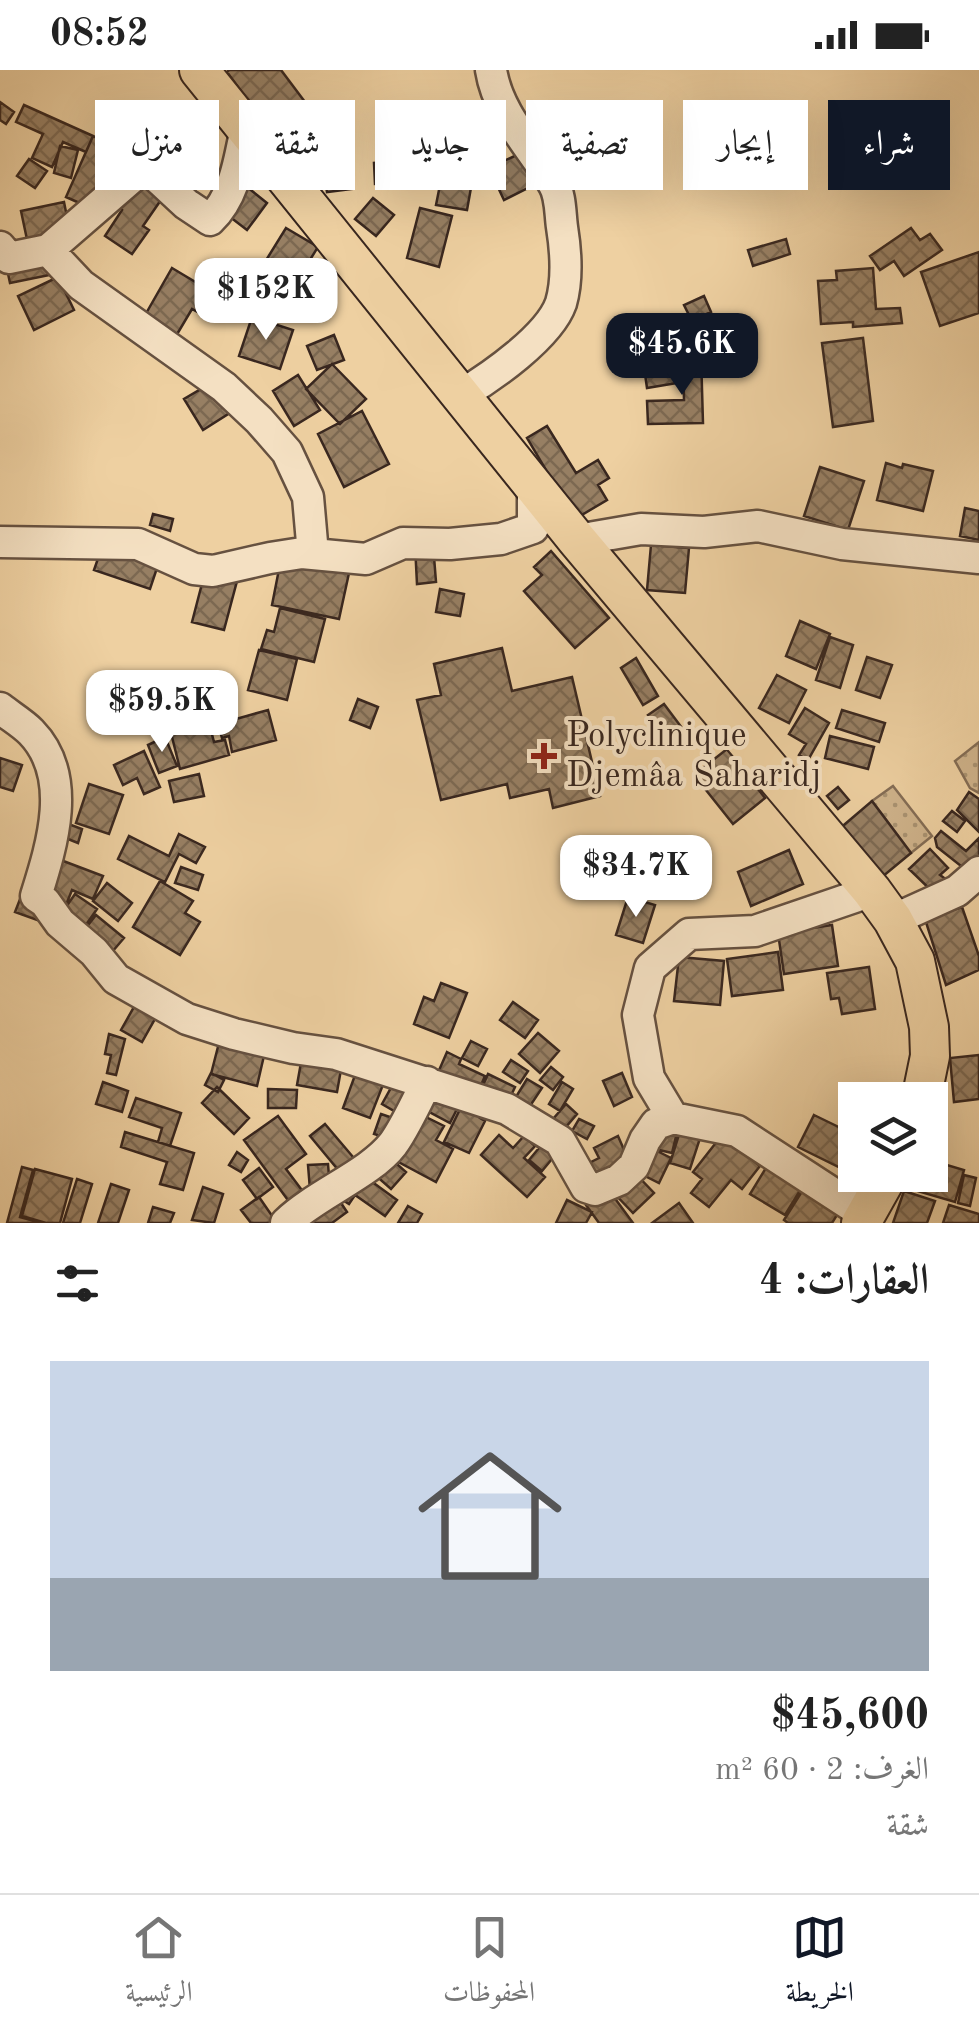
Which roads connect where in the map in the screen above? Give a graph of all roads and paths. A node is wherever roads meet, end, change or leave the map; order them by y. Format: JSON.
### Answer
{"nodes":[{"id":1,"x":199,"y":70,"type":"edge"},
{"id":2,"x":491,"y":70,"type":"edge"},
{"id":3,"x":239,"y":119,"type":"edge"},
{"id":4,"x":239,"y":159,"type":"edge"},
{"id":5,"x":296,"y":190,"type":"edge"},
{"id":6,"x":0,"y":247,"type":"edge"},
{"id":7,"x":48,"y":250,"type":"junction"},
{"id":8,"x":461,"y":395,"type":"junction"},
{"id":9,"x":533,"y":484,"type":"junction"},
{"id":10,"x":577,"y":540,"type":"junction"},
{"id":11,"x":0,"y":542,"type":"edge"},
{"id":12,"x":314,"y":554,"type":"junction"},
{"id":13,"x":979,"y":558,"type":"edge"},
{"id":14,"x":0,"y":708,"type":"edge"},
{"id":15,"x":979,"y":872,"type":"edge"},
{"id":16,"x":882,"y":906,"type":"junction"},
{"id":17,"x":427,"y":1082,"type":"junction"},
{"id":18,"x":925,"y":1082,"type":"edge"},
{"id":19,"x":673,"y":1118,"type":"junction"},
{"id":20,"x":879,"y":1192,"type":"edge"},
{"id":21,"x":864,"y":1219,"type":"edge"},
{"id":22,"x":286,"y":1223,"type":"edge"}],
"edges":[{"from":1,"to":3,"type":"main road"},
{"from":2,"to":8,"type":"street"},
{"from":4,"to":7,"type":"street"},
{"from":5,"to":8,"type":"main road"},
{"from":6,"to":7,"type":"street"},
{"from":7,"to":12,"type":"street"},
{"from":8,"to":9,"type":"main road"},
{"from":9,"to":10,"type":"main road"},
{"from":9,"to":12,"type":"street"},
{"from":10,"to":13,"type":"street"},
{"from":10,"to":16,"type":"main road"},
{"from":11,"to":12,"type":"street"},
{"from":14,"to":17,"type":"street"},
{"from":15,"to":16,"type":"street"},
{"from":16,"to":18,"type":"main road"},
{"from":16,"to":19,"type":"street"},
{"from":17,"to":19,"type":"street"},
{"from":17,"to":22,"type":"street"},
{"from":19,"to":21,"type":"street"},
{"from":20,"to":21,"type":"main road"}]}
